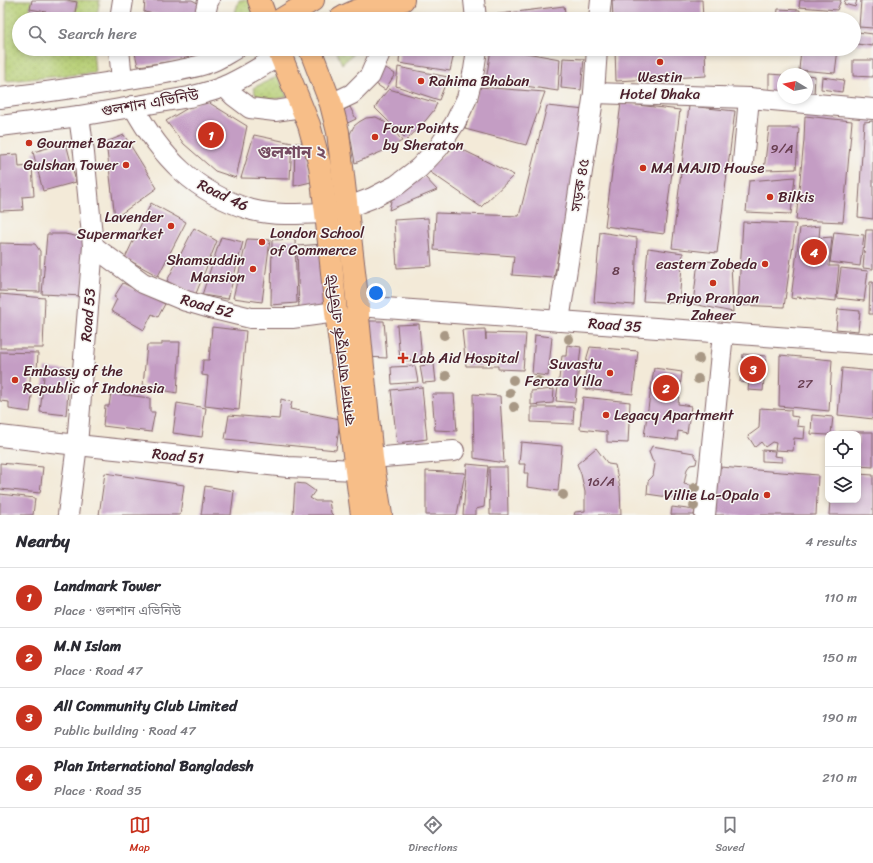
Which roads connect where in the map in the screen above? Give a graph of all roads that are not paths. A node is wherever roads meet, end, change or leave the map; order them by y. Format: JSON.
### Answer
{"nodes":[{"id":1,"x":123,"y":0,"type":"edge"},
{"id":2,"x":209,"y":0,"type":"edge"},
{"id":3,"x":259,"y":0,"type":"edge"},
{"id":4,"x":313,"y":0,"type":"edge"},
{"id":5,"x":403,"y":0,"type":"edge"},
{"id":6,"x":474,"y":0,"type":"edge"},
{"id":7,"x":601,"y":0,"type":"edge"},
{"id":8,"x":121,"y":12,"type":"edge"},
{"id":9,"x":206,"y":12,"type":"edge"},
{"id":10,"x":263,"y":12,"type":"edge"},
{"id":11,"x":291,"y":12,"type":"edge"},
{"id":12,"x":373,"y":12,"type":"edge"},
{"id":13,"x":475,"y":12,"type":"edge"},
{"id":14,"x":600,"y":12,"type":"edge"},
{"id":15,"x":120,"y":56,"type":"edge"},
{"id":16,"x":208,"y":56,"type":"edge"},
{"id":17,"x":224,"y":56,"type":"edge"},
{"id":18,"x":275,"y":56,"type":"edge"},
{"id":19,"x":284,"y":56,"type":"edge"},
{"id":20,"x":313,"y":56,"type":"edge"},
{"id":21,"x":378,"y":56,"type":"edge"},
{"id":22,"x":476,"y":56,"type":"edge"},
{"id":23,"x":597,"y":56,"type":"edge"},
{"id":24,"x":122,"y":80,"type":"junction"},
{"id":25,"x":225,"y":87,"type":"junction"},
{"id":26,"x":594,"y":93,"type":"junction"},
{"id":27,"x":0,"y":98,"type":"edge"},
{"id":28,"x":748,"y":98,"type":"junction"},
{"id":29,"x":331,"y":104,"type":"junction"},
{"id":30,"x":133,"y":106,"type":"junction"},
{"id":31,"x":302,"y":107,"type":"junction"},
{"id":32,"x":873,"y":109,"type":"edge"},
{"id":33,"x":79,"y":116,"type":"junction"},
{"id":34,"x":0,"y":126,"type":"edge"},
{"id":35,"x":743,"y":162,"type":"dead end"},
{"id":36,"x":336,"y":211,"type":"junction"},
{"id":37,"x":93,"y":246,"type":"junction"},
{"id":38,"x":358,"y":306,"type":"junction"},
{"id":39,"x":336,"y":312,"type":"junction"},
{"id":40,"x":559,"y":321,"type":"junction"},
{"id":41,"x":723,"y":333,"type":"junction"},
{"id":42,"x":873,"y":344,"type":"edge"},
{"id":43,"x":0,"y":436,"type":"edge"},
{"id":44,"x":77,"y":445,"type":"junction"},
{"id":45,"x":454,"y":451,"type":"dead end"},
{"id":46,"x":364,"y":464,"type":"junction"},
{"id":47,"x":68,"y":515,"type":"edge"},
{"id":48,"x":362,"y":515,"type":"edge"},
{"id":49,"x":381,"y":515,"type":"edge"},
{"id":50,"x":705,"y":515,"type":"edge"}],
"edges":[{"from":1,"to":8,"type":"street"},
{"from":2,"to":9,"type":"street"},
{"from":3,"to":10,"type":"main road"},
{"from":4,"to":11,"type":"main road"},
{"from":5,"to":12,"type":"main road"},
{"from":6,"to":13,"type":"street"},
{"from":7,"to":14,"type":"street"},
{"from":15,"to":24,"type":"street"},
{"from":16,"to":17,"type":"street","name":"গুলশান এভিনিউ"},
{"from":16,"to":24,"type":"street","name":"গুলশান এভিনিউ"},
{"from":18,"to":25,"type":"street","name":"গুলশান এভিনিউ"},
{"from":19,"to":31,"type":"main road","name":"কামাল আতাতুর্ক এভিনিউ"},
{"from":20,"to":29,"type":"main road","name":"কামাল আতাতুর্ক এভিনিউ"},
{"from":21,"to":29,"type":"street"},
{"from":22,"to":36,"type":"street","name":"Road 46"},
{"from":23,"to":26,"type":"street","name":"সড়ক ৪৫"},
{"from":24,"to":27,"type":"street","name":"গুলশান এভিনিউ"},
{"from":25,"to":30,"type":"street","name":"গুলশান এভিনিউ"},
{"from":25,"to":31,"type":"street"},
{"from":26,"to":28,"type":"street"},
{"from":26,"to":40,"type":"street","name":"সড়ক ৪৫"},
{"from":28,"to":32,"type":"street"},
{"from":28,"to":35,"type":"street"},
{"from":29,"to":36,"type":"main road","name":"কামাল আতাতুর্ক এভিনিউ"},
{"from":30,"to":33,"type":"street","name":"গুলশান এভিনিউ"},
{"from":30,"to":36,"type":"street","name":"Road 46"},
{"from":31,"to":36,"type":"main road","name":"কামাল আতাতুর্ক এভিনিউ"},
{"from":33,"to":34,"type":"street","name":"গুলশান এভিনিউ"},
{"from":33,"to":37,"type":"street","name":"Road 53"},
{"from":36,"to":38,"type":"main road","name":"কামাল আতাতুর্ক এভিনিউ"},
{"from":36,"to":39,"type":"main road","name":"কামাল আতাতুর্ক এভিনিউ"},
{"from":37,"to":39,"type":"street","name":"Road 52"},
{"from":37,"to":44,"type":"street","name":"Road 53"},
{"from":38,"to":40,"type":"street","name":"Road 35"},
{"from":38,"to":46,"type":"main road","name":"কামাল আতাতুর্ক এভিনিউ"},
{"from":39,"to":46,"type":"main road","name":"কামাল আতাতুর্ক এভিনিউ"},
{"from":40,"to":41,"type":"street","name":"Road 35"},
{"from":41,"to":42,"type":"street","name":"Road 35"},
{"from":41,"to":50,"type":"street"},
{"from":43,"to":44,"type":"street","name":"Road 51"},
{"from":44,"to":46,"type":"street","name":"Road 51"},
{"from":44,"to":47,"type":"street","name":"Road 53"},
{"from":45,"to":46,"type":"street","name":"Road 51"},
{"from":46,"to":48,"type":"main road","name":"কামাল আতাতুর্ক এভিনিউ"},
{"from":46,"to":49,"type":"main road","name":"কামাল আতাতুর্ক এভিনিউ"}]}
